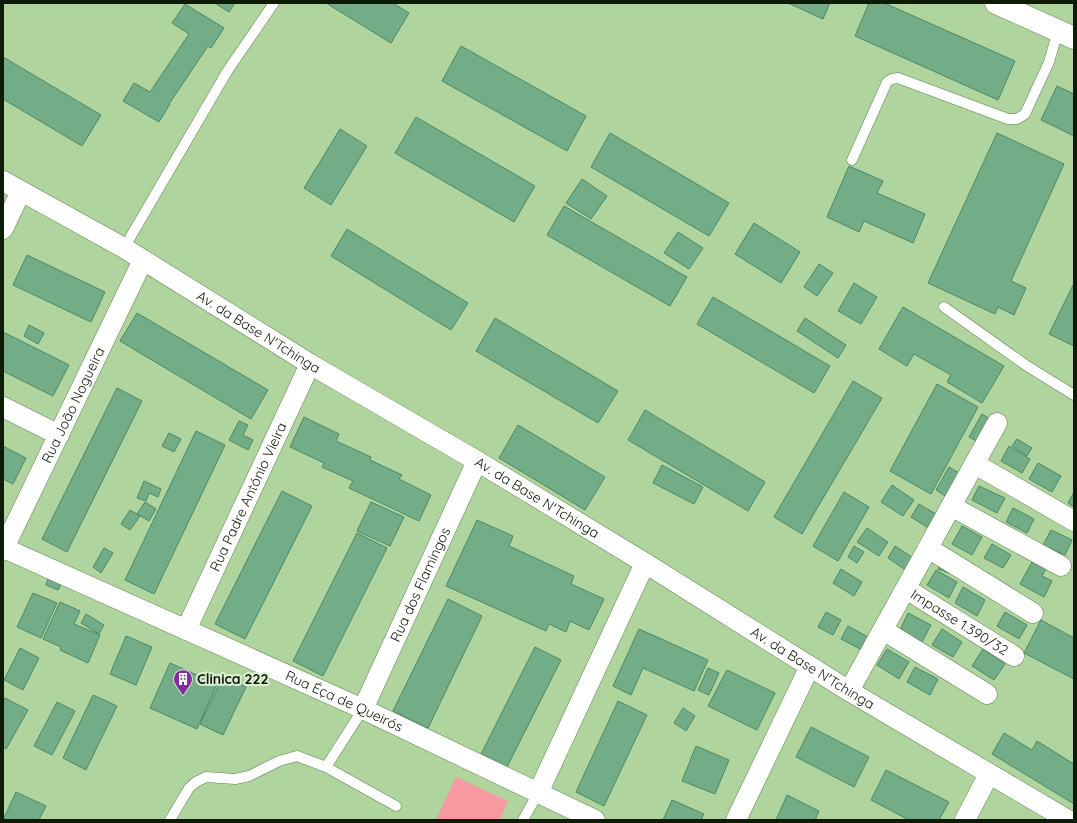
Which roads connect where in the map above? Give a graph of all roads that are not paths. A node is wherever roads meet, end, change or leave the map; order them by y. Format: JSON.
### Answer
{"nodes":[{"id":1,"x":274,"y":3,"type":"edge"},
{"id":2,"x":996,"y":3,"type":"edge"},
{"id":3,"x":1066,"y":34,"type":"edge"},
{"id":4,"x":852,"y":160,"type":"dead end"},
{"id":5,"x":3,"y":181,"type":"edge"},
{"id":6,"x":21,"y":191,"type":"junction"},
{"id":7,"x":3,"y":229,"type":"edge"},
{"id":8,"x":124,"y":248,"type":"junction"},
{"id":9,"x":143,"y":260,"type":"junction"},
{"id":10,"x":944,"y":307,"type":"dead end"},
{"id":11,"x":310,"y":364,"type":"junction"},
{"id":12,"x":1074,"y":395,"type":"edge"},
{"id":13,"x":3,"y":407,"type":"edge"},
{"id":14,"x":997,"y":423,"type":"dead end"},
{"id":15,"x":59,"y":435,"type":"junction"},
{"id":16,"x":477,"y":461,"type":"junction"},
{"id":17,"x":975,"y":464,"type":"junction"},
{"id":18,"x":951,"y":506,"type":"junction"},
{"id":19,"x":1074,"y":521,"type":"edge"},
{"id":20,"x":928,"y":548,"type":"junction"},
{"id":21,"x":4,"y":549,"type":"edge"},
{"id":22,"x":645,"y":563,"type":"junction"},
{"id":23,"x":1061,"y":566,"type":"dead end"},
{"id":24,"x":906,"y":589,"type":"junction"},
{"id":25,"x":1033,"y":613,"type":"dead end"},
{"id":26,"x":186,"y":630,"type":"junction"},
{"id":27,"x":883,"y":630,"type":"junction"},
{"id":28,"x":1014,"y":656,"type":"dead end"},
{"id":29,"x":810,"y":666,"type":"junction"},
{"id":30,"x":849,"y":691,"type":"junction"},
{"id":31,"x":987,"y":694,"type":"dead end"},
{"id":32,"x":363,"y":709,"type":"junction"},
{"id":33,"x":326,"y":767,"type":"junction"},
{"id":34,"x":989,"y":774,"type":"junction"},
{"id":35,"x":538,"y":793,"type":"junction"},
{"id":36,"x":396,"y":806,"type":"dead end"},
{"id":37,"x":170,"y":820,"type":"edge"},
{"id":38,"x":523,"y":820,"type":"edge"},
{"id":39,"x":595,"y":820,"type":"edge"},
{"id":40,"x":736,"y":820,"type":"edge"},
{"id":41,"x":965,"y":820,"type":"edge"},
{"id":42,"x":1068,"y":820,"type":"edge"}],
"edges":[{"from":1,"to":8,"type":"lane"},
{"from":2,"to":3,"type":"street"},
{"from":3,"to":4,"type":"lane"},
{"from":5,"to":6,"type":"street","name":"Av. da Base N'Tchinga"},
{"from":6,"to":7,"type":"street"},
{"from":6,"to":8,"type":"street","name":"Av. da Base N'Tchinga"},
{"from":8,"to":9,"type":"street","name":"Av. da Base N'Tchinga"},
{"from":9,"to":11,"type":"street","name":"Av. da Base N'Tchinga"},
{"from":9,"to":15,"type":"street","name":"Rua João Nogueira"},
{"from":10,"to":12,"type":"lane"},
{"from":11,"to":16,"type":"street","name":"Av. da Base N'Tchinga"},
{"from":11,"to":26,"type":"street","name":"Rua Padre António Vieira"},
{"from":13,"to":15,"type":"street"},
{"from":14,"to":17,"type":"street"},
{"from":15,"to":21,"type":"street","name":"Rua João Nogueira"},
{"from":16,"to":22,"type":"street","name":"Av. da Base N'Tchinga"},
{"from":16,"to":32,"type":"street","name":"Rua dos Flamingos"},
{"from":17,"to":18,"type":"street"},
{"from":17,"to":19,"type":"street"},
{"from":18,"to":20,"type":"street"},
{"from":18,"to":23,"type":"street"},
{"from":20,"to":24,"type":"street"},
{"from":20,"to":25,"type":"street"},
{"from":21,"to":26,"type":"street","name":"Rua Éça de Queirós"},
{"from":22,"to":29,"type":"street","name":"Av. da Base N'Tchinga"},
{"from":22,"to":35,"type":"street"},
{"from":24,"to":27,"type":"street"},
{"from":24,"to":28,"type":"street","name":"Impasse 1.390/32"},
{"from":26,"to":32,"type":"street","name":"Rua Éça de Queirós"},
{"from":27,"to":30,"type":"street"},
{"from":27,"to":31,"type":"street"},
{"from":29,"to":30,"type":"street","name":"Av. da Base N'Tchinga"},
{"from":29,"to":40,"type":"street"},
{"from":30,"to":34,"type":"street","name":"Av. da Base N'Tchinga"},
{"from":32,"to":33,"type":"lane"},
{"from":32,"to":35,"type":"street","name":"Rua Éça de Queirós"},
{"from":33,"to":36,"type":"lane"},
{"from":33,"to":37,"type":"lane"},
{"from":34,"to":41,"type":"street"},
{"from":34,"to":42,"type":"street","name":"Av. da Base N'Tchinga"},
{"from":35,"to":38,"type":"lane"},
{"from":35,"to":39,"type":"street","name":"Rua Éça de Queirós"}]}
